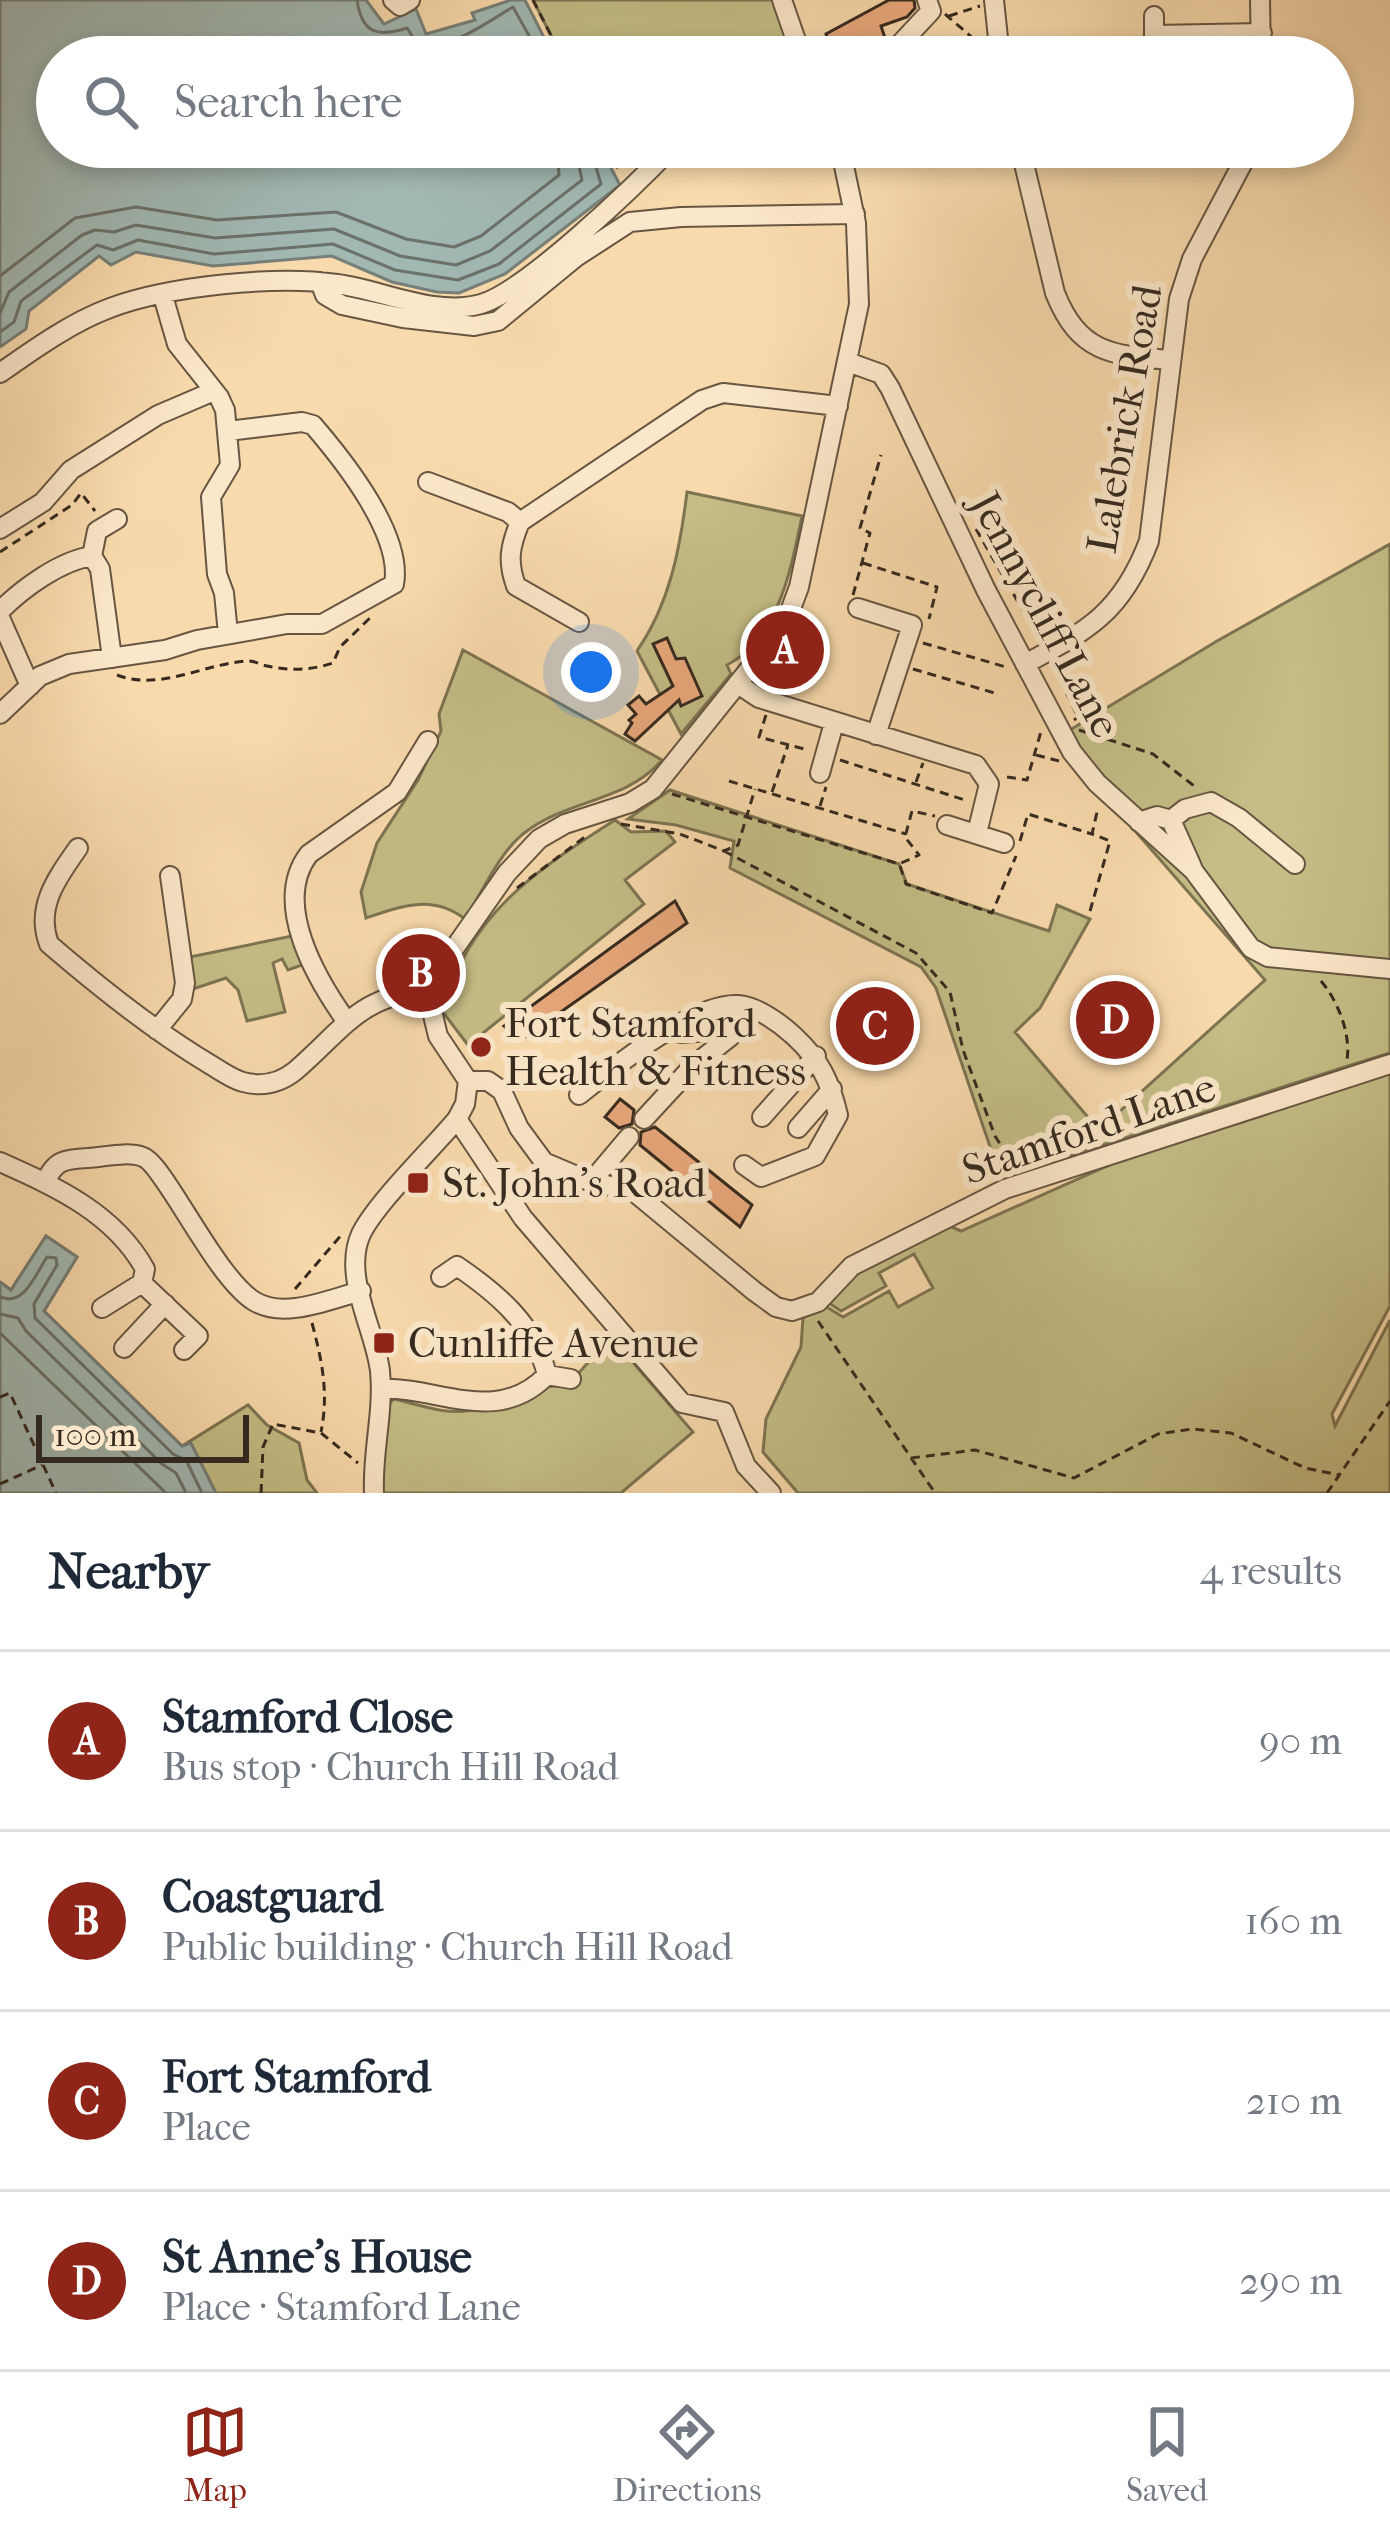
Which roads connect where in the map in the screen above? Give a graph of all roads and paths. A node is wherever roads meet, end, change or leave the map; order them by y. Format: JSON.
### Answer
{"nodes":[{"id":1,"x":393,"y":0,"type":"edge"},
{"id":2,"x":410,"y":0,"type":"edge"},
{"id":3,"x":426,"y":0,"type":"edge"},
{"id":4,"x":533,"y":0,"type":"edge"},
{"id":5,"x":782,"y":0,"type":"edge"},
{"id":6,"x":927,"y":0,"type":"edge"},
{"id":7,"x":1260,"y":0,"type":"edge"},
{"id":8,"x":994,"y":1,"type":"edge"},
{"id":9,"x":1262,"y":33,"type":"joint"},
{"id":10,"x":551,"y":36,"type":"edge"},
{"id":11,"x":791,"y":36,"type":"edge"},
{"id":12,"x":908,"y":36,"type":"edge"},
{"id":13,"x":971,"y":36,"type":"edge"},
{"id":14,"x":996,"y":36,"type":"edge"},
{"id":15,"x":1154,"y":36,"type":"edge"},
{"id":16,"x":618,"y":168,"type":"edge"},
{"id":17,"x":651,"y":168,"type":"edge"},
{"id":18,"x":845,"y":168,"type":"edge"},
{"id":19,"x":1025,"y":168,"type":"edge"},
{"id":20,"x":1241,"y":168,"type":"edge"},
{"id":21,"x":629,"y":190,"type":"junction"},
{"id":22,"x":855,"y":214,"type":"junction"},
{"id":23,"x":320,"y":282,"type":"junction"},
{"id":24,"x":163,"y":296,"type":"junction"},
{"id":25,"x":1169,"y":360,"type":"junction"},
{"id":26,"x":848,"y":362,"type":"junction"},
{"id":27,"x":0,"y":373,"type":"edge"},
{"id":28,"x":214,"y":391,"type":"junction"},
{"id":29,"x":838,"y":406,"type":"junction"},
{"id":30,"x":228,"y":431,"type":"junction"},
{"id":31,"x":881,"y":455,"type":"dead end"},
{"id":32,"x":428,"y":482,"type":"dead end"},
{"id":33,"x":110,"y":522,"type":"joint"},
{"id":34,"x":520,"y":522,"type":"junction"},
{"id":35,"x":0,"y":530,"type":"edge"},
{"id":36,"x":977,"y":530,"type":"dead end"},
{"id":37,"x":0,"y":552,"type":"edge"},
{"id":38,"x":92,"y":556,"type":"junction"},
{"id":39,"x":862,"y":562,"type":"junction"},
{"id":40,"x":858,"y":608,"type":"joint"},
{"id":41,"x":0,"y":614,"type":"edge"},
{"id":42,"x":374,"y":615,"type":"dead end"},
{"id":43,"x":579,"y":622,"type":"dead end"},
{"id":44,"x":927,"y":624,"type":"dead end"},
{"id":45,"x":228,"y":634,"type":"junction"},
{"id":46,"x":922,"y":643,"type":"dead end"},
{"id":47,"x":1047,"y":652,"type":"junction"},
{"id":48,"x":112,"y":658,"type":"junction"},
{"id":49,"x":899,"y":665,"type":"junction"},
{"id":50,"x":1028,"y":669,"type":"junction"},
{"id":51,"x":738,"y":684,"type":"junction"},
{"id":52,"x":30,"y":686,"type":"junction"},
{"id":53,"x":998,"y":694,"type":"dead end"},
{"id":54,"x":771,"y":701,"type":"junction"},
{"id":55,"x":1047,"y":703,"type":"junction"},
{"id":56,"x":0,"y":714,"type":"edge"},
{"id":57,"x":834,"y":723,"type":"junction"},
{"id":58,"x":875,"y":735,"type":"junction"},
{"id":59,"x":428,"y":741,"type":"dead end"},
{"id":60,"x":788,"y":745,"type":"junction"},
{"id":61,"x":927,"y":751,"type":"junction"},
{"id":62,"x":1036,"y":755,"type":"junction"},
{"id":63,"x":822,"y":764,"type":"junction"},
{"id":64,"x":1074,"y":765,"type":"dead end"},
{"id":65,"x":985,"y":774,"type":"junction"},
{"id":66,"x":730,"y":781,"type":"dead end"},
{"id":67,"x":915,"y":784,"type":"junction"},
{"id":68,"x":653,"y":789,"type":"junction"},
{"id":69,"x":754,"y":789,"type":"junction"},
{"id":70,"x":772,"y":794,"type":"junction"},
{"id":71,"x":1101,"y":798,"type":"dead end"},
{"id":72,"x":1211,"y":802,"type":"junction"},
{"id":73,"x":629,"y":803,"type":"junction"},
{"id":74,"x":986,"y":806,"type":"junction"},
{"id":75,"x":747,"y":818,"type":"junction"},
{"id":76,"x":1172,"y":820,"type":"junction"},
{"id":77,"x":1139,"y":822,"type":"junction"},
{"id":78,"x":947,"y":825,"type":"joint"},
{"id":79,"x":597,"y":829,"type":"dead end"},
{"id":80,"x":977,"y":833,"type":"junction"},
{"id":81,"x":906,"y":834,"type":"junction"},
{"id":82,"x":1092,"y":834,"type":"junction"},
{"id":83,"x":1004,"y":843,"type":"dead end"},
{"id":84,"x":78,"y":848,"type":"dead end"},
{"id":85,"x":724,"y":851,"type":"junction"},
{"id":86,"x":45,"y":856,"type":"dead end"},
{"id":87,"x":899,"y":864,"type":"junction"},
{"id":88,"x":1295,"y":864,"type":"dead end"},
{"id":89,"x":1193,"y":870,"type":"junction"},
{"id":90,"x":62,"y":872,"type":"junction"},
{"id":91,"x":493,"y":896,"type":"junction"},
{"id":92,"x":149,"y":898,"type":"dead end"},
{"id":93,"x":1090,"y":911,"type":"dead end"},
{"id":94,"x":1304,"y":962,"type":"junction"},
{"id":95,"x":1390,"y":969,"type":"edge"},
{"id":96,"x":432,"y":990,"type":"junction"},
{"id":97,"x":346,"y":1022,"type":"junction"},
{"id":98,"x":157,"y":1030,"type":"junction"},
{"id":99,"x":662,"y":1034,"type":"junction"},
{"id":100,"x":816,"y":1056,"type":"junction"},
{"id":101,"x":1390,"y":1064,"type":"edge"},
{"id":102,"x":1344,"y":1079,"type":"junction"},
{"id":103,"x":468,"y":1081,"type":"junction"},
{"id":104,"x":832,"y":1089,"type":"junction"},
{"id":105,"x":579,"y":1094,"type":"dead end"},
{"id":106,"x":762,"y":1117,"type":"dead end"},
{"id":107,"x":458,"y":1119,"type":"junction"},
{"id":108,"x":644,"y":1119,"type":"dead end"},
{"id":109,"x":798,"y":1128,"type":"dead end"},
{"id":110,"x":629,"y":1137,"type":"dead end"},
{"id":111,"x":1038,"y":1161,"type":"dead end"},
{"id":112,"x":0,"y":1162,"type":"edge"},
{"id":113,"x":744,"y":1165,"type":"dead end"},
{"id":114,"x":46,"y":1182,"type":"junction"},
{"id":115,"x":591,"y":1182,"type":"junction"},
{"id":116,"x":366,"y":1228,"type":"junction"},
{"id":117,"x":460,"y":1245,"type":"dead end"},
{"id":118,"x":142,"y":1283,"type":"junction"},
{"id":119,"x":361,"y":1291,"type":"junction"},
{"id":120,"x":166,"y":1304,"type":"junction"},
{"id":121,"x":307,"y":1306,"type":"junction"},
{"id":122,"x":102,"y":1308,"type":"dead end"},
{"id":123,"x":809,"y":1308,"type":"junction"},
{"id":124,"x":278,"y":1309,"type":"junction"},
{"id":125,"x":124,"y":1348,"type":"dead end"},
{"id":126,"x":184,"y":1350,"type":"dead end"},
{"id":127,"x":548,"y":1375,"type":"junction"},
{"id":128,"x":571,"y":1379,"type":"dead end"},
{"id":129,"x":381,"y":1389,"type":"junction"},
{"id":130,"x":0,"y":1397,"type":"edge"},
{"id":131,"x":1390,"y":1401,"type":"edge"},
{"id":132,"x":321,"y":1433,"type":"junction"},
{"id":133,"x":911,"y":1458,"type":"junction"},
{"id":134,"x":43,"y":1465,"type":"junction"},
{"id":135,"x":1339,"y":1475,"type":"junction"},
{"id":136,"x":0,"y":1484,"type":"edge"},
{"id":137,"x":374,"y":1484,"type":"edge"},
{"id":138,"x":56,"y":1493,"type":"edge"},
{"id":139,"x":260,"y":1493,"type":"edge"},
{"id":140,"x":771,"y":1493,"type":"edge"},
{"id":141,"x":935,"y":1493,"type":"edge"},
{"id":142,"x":1327,"y":1493,"type":"edge"}],
"edges":[{"from":1,"to":2,"type":"street"},
{"from":2,"to":3,"type":"street"},
{"from":4,"to":10,"type":"path"},
{"from":5,"to":11,"type":"street"},
{"from":6,"to":12,"type":"street"},
{"from":7,"to":9,"type":"street"},
{"from":8,"to":13,"type":"path"},
{"from":8,"to":14,"type":"street"},
{"from":9,"to":15,"type":"street"},
{"from":16,"to":21,"type":"path"},
{"from":17,"to":21,"type":"street"},
{"from":18,"to":22,"type":"street"},
{"from":19,"to":25,"type":"street"},
{"from":20,"to":25,"type":"street","name":"Lalebrick Road"},
{"from":21,"to":23,"type":"street"},
{"from":22,"to":23,"type":"street"},
{"from":22,"to":26,"type":"street"},
{"from":23,"to":24,"type":"street"},
{"from":24,"to":27,"type":"street"},
{"from":24,"to":28,"type":"street"},
{"from":25,"to":47,"type":"street","name":"Lalebrick Road"},
{"from":26,"to":29,"type":"street"},
{"from":26,"to":50,"type":"street","name":"Jennycliff Lane"},
{"from":28,"to":30,"type":"street"},
{"from":28,"to":35,"type":"street"},
{"from":29,"to":34,"type":"street"},
{"from":29,"to":51,"type":"street"},
{"from":30,"to":45,"type":"street"},
{"from":30,"to":45,"type":"street"},
{"from":31,"to":39,"type":"path"},
{"from":32,"to":34,"type":"street"},
{"from":33,"to":37,"type":"path"},
{"from":33,"to":38,"type":"street"},
{"from":34,"to":43,"type":"street"},
{"from":36,"to":47,"type":"path"},
{"from":38,"to":41,"type":"street"},
{"from":38,"to":48,"type":"street"},
{"from":39,"to":40,"type":"path"},
{"from":39,"to":44,"type":"path"},
{"from":40,"to":49,"type":"street"},
{"from":41,"to":52,"type":"street"},
{"from":42,"to":48,"type":"path"},
{"from":45,"to":48,"type":"street"},
{"from":46,"to":50,"type":"path"},
{"from":47,"to":50,"type":"street","name":"Lalebrick Road"},
{"from":47,"to":72,"type":"path"},
{"from":48,"to":52,"type":"street"},
{"from":49,"to":53,"type":"path"},
{"from":49,"to":58,"type":"street"},
{"from":50,"to":55,"type":"street","name":"Jennycliff Lane"},
{"from":51,"to":54,"type":"street"},
{"from":51,"to":68,"type":"street"},
{"from":52,"to":56,"type":"street"},
{"from":54,"to":57,"type":"street"},
{"from":54,"to":60,"type":"path"},
{"from":55,"to":62,"type":"path"},
{"from":55,"to":77,"type":"street","name":"Jennycliff Lane"},
{"from":57,"to":58,"type":"street"},
{"from":57,"to":63,"type":"street"},
{"from":58,"to":61,"type":"street"},
{"from":59,"to":97,"type":"street"},
{"from":60,"to":63,"type":"path"},
{"from":60,"to":70,"type":"path"},
{"from":61,"to":65,"type":"street"},
{"from":61,"to":67,"type":"path"},
{"from":62,"to":64,"type":"path"},
{"from":62,"to":65,"type":"path"},
{"from":63,"to":67,"type":"path"},
{"from":65,"to":74,"type":"street"},
{"from":66,"to":69,"type":"path"},
{"from":67,"to":74,"type":"path"},
{"from":68,"to":73,"type":"street"},
{"from":68,"to":75,"type":"path"},
{"from":69,"to":70,"type":"path"},
{"from":69,"to":75,"type":"path"},
{"from":70,"to":81,"type":"path"},
{"from":71,"to":82,"type":"path"},
{"from":72,"to":76,"type":"street"},
{"from":72,"to":88,"type":"street"},
{"from":73,"to":85,"type":"path"},
{"from":73,"to":91,"type":"street"},
{"from":74,"to":80,"type":"street"},
{"from":75,"to":85,"type":"path"},
{"from":75,"to":87,"type":"path"},
{"from":76,"to":77,"type":"street"},
{"from":76,"to":89,"type":"street"},
{"from":77,"to":89,"type":"street","name":"Jennycliff Lane"},
{"from":78,"to":80,"type":"street"},
{"from":78,"to":81,"type":"path"},
{"from":79,"to":91,"type":"path"},
{"from":80,"to":83,"type":"street"},
{"from":81,"to":87,"type":"path"},
{"from":82,"to":87,"type":"path"},
{"from":82,"to":93,"type":"path"},
{"from":84,"to":90,"type":"street"},
{"from":85,"to":111,"type":"path"},
{"from":86,"to":90,"type":"street"},
{"from":89,"to":94,"type":"street","name":"Jennycliff Lane"},
{"from":90,"to":98,"type":"street"},
{"from":91,"to":96,"type":"street"},
{"from":92,"to":98,"type":"street"},
{"from":94,"to":95,"type":"street","name":"Jennycliff Lane"},
{"from":94,"to":102,"type":"path"},
{"from":96,"to":97,"type":"street"},
{"from":96,"to":103,"type":"street"},
{"from":97,"to":98,"type":"street"},
{"from":99,"to":100,"type":"street"},
{"from":99,"to":105,"type":"street"},
{"from":99,"to":108,"type":"street"},
{"from":100,"to":104,"type":"street"},
{"from":100,"to":106,"type":"street"},
{"from":101,"to":102,"type":"street","name":"Stamford Lane"},
{"from":102,"to":123,"type":"street","name":"Stamford Lane"},
{"from":103,"to":107,"type":"street"},
{"from":103,"to":115,"type":"street"},
{"from":104,"to":109,"type":"street"},
{"from":104,"to":113,"type":"street"},
{"from":107,"to":116,"type":"street"},
{"from":107,"to":140,"type":"street"},
{"from":110,"to":115,"type":"street"},
{"from":112,"to":114,"type":"street"},
{"from":114,"to":118,"type":"street"},
{"from":114,"to":124,"type":"street"},
{"from":115,"to":123,"type":"street"},
{"from":116,"to":119,"type":"street"},
{"from":116,"to":124,"type":"path"},
{"from":117,"to":127,"type":"street"},
{"from":118,"to":120,"type":"street"},
{"from":118,"to":122,"type":"street"},
{"from":119,"to":121,"type":"street"},
{"from":119,"to":129,"type":"street"},
{"from":120,"to":125,"type":"street"},
{"from":120,"to":126,"type":"street"},
{"from":121,"to":124,"type":"street"},
{"from":121,"to":132,"type":"path"},
{"from":123,"to":133,"type":"path"},
{"from":127,"to":128,"type":"street"},
{"from":127,"to":129,"type":"street"},
{"from":129,"to":137,"type":"street"},
{"from":130,"to":134,"type":"path"},
{"from":131,"to":135,"type":"path"},
{"from":132,"to":137,"type":"path"},
{"from":132,"to":139,"type":"path"},
{"from":133,"to":135,"type":"path"},
{"from":133,"to":141,"type":"path"},
{"from":134,"to":136,"type":"path"},
{"from":134,"to":138,"type":"path"},
{"from":135,"to":142,"type":"path"}]}
